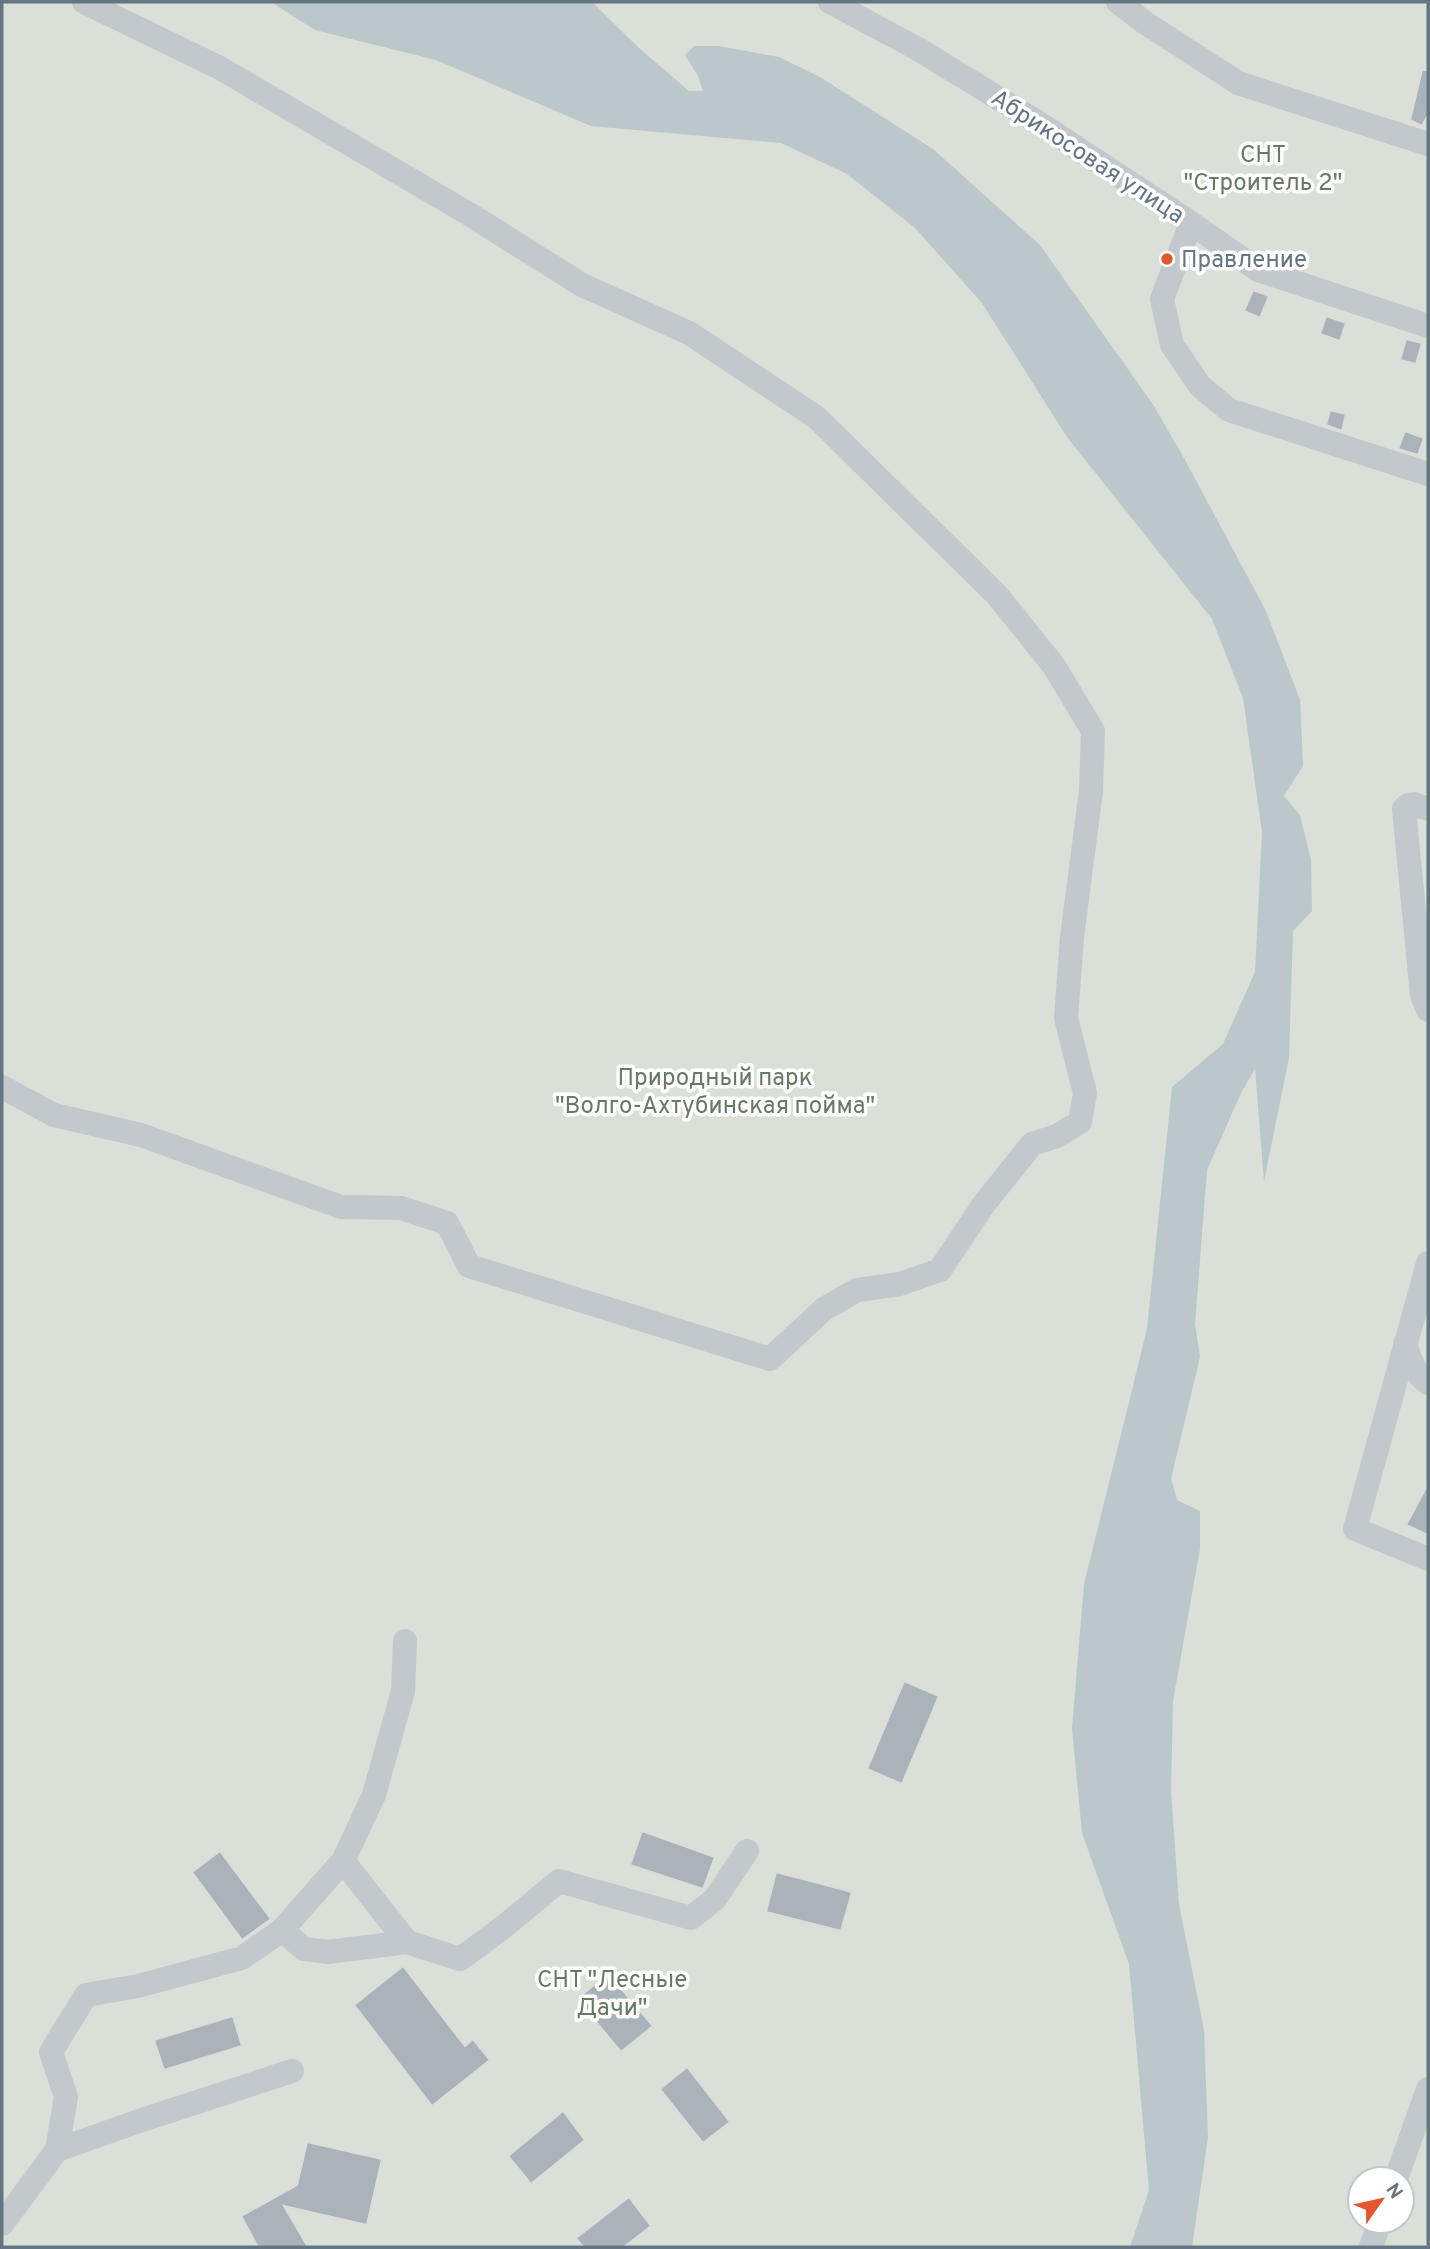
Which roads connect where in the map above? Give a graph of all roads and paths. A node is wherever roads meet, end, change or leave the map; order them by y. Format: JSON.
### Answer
{"nodes":[{"id":1,"x":84,"y":2,"type":"edge"},
{"id":2,"x":830,"y":2,"type":"edge"},
{"id":3,"x":1118,"y":2,"type":"edge"},
{"id":4,"x":1428,"y":144,"type":"edge"},
{"id":5,"x":1191,"y":223,"type":"junction"},
{"id":6,"x":1428,"y":326,"type":"edge"},
{"id":7,"x":1428,"y":474,"type":"edge"},
{"id":8,"x":1428,"y":809,"type":"edge"},
{"id":9,"x":1428,"y":1010,"type":"edge"},
{"id":10,"x":2,"y":1087,"type":"edge"},
{"id":11,"x":1428,"y":1263,"type":"edge"},
{"id":12,"x":1405,"y":1343,"type":"junction"},
{"id":13,"x":1428,"y":1383,"type":"edge"},
{"id":14,"x":1428,"y":1559,"type":"edge"},
{"id":15,"x":405,"y":1641,"type":"dead end"},
{"id":16,"x":747,"y":1851,"type":"dead end"},
{"id":17,"x":344,"y":1861,"type":"junction"},
{"id":18,"x":282,"y":1930,"type":"junction"},
{"id":19,"x":407,"y":1942,"type":"junction"},
{"id":20,"x":292,"y":2071,"type":"dead end"},
{"id":21,"x":1428,"y":2090,"type":"edge"},
{"id":22,"x":57,"y":2150,"type":"junction"},
{"id":23,"x":1401,"y":2165,"type":"edge"},
{"id":24,"x":2,"y":2224,"type":"edge"}],
"edges":[{"from":1,"to":10,"type":"street"},
{"from":2,"to":5,"type":"street","name":"Абрикосовая улица"},
{"from":3,"to":4,"type":"street"},
{"from":5,"to":6,"type":"street","name":"Абрикосовая улица"},
{"from":5,"to":7,"type":"street"},
{"from":8,"to":9,"type":"street"},
{"from":11,"to":12,"type":"street"},
{"from":12,"to":13,"type":"street"},
{"from":12,"to":14,"type":"street"},
{"from":15,"to":17,"type":"street"},
{"from":16,"to":19,"type":"street"},
{"from":17,"to":18,"type":"street"},
{"from":17,"to":19,"type":"street"},
{"from":18,"to":19,"type":"street"},
{"from":18,"to":22,"type":"street"},
{"from":20,"to":22,"type":"street"},
{"from":21,"to":23,"type":"street"},
{"from":22,"to":24,"type":"street"}]}
